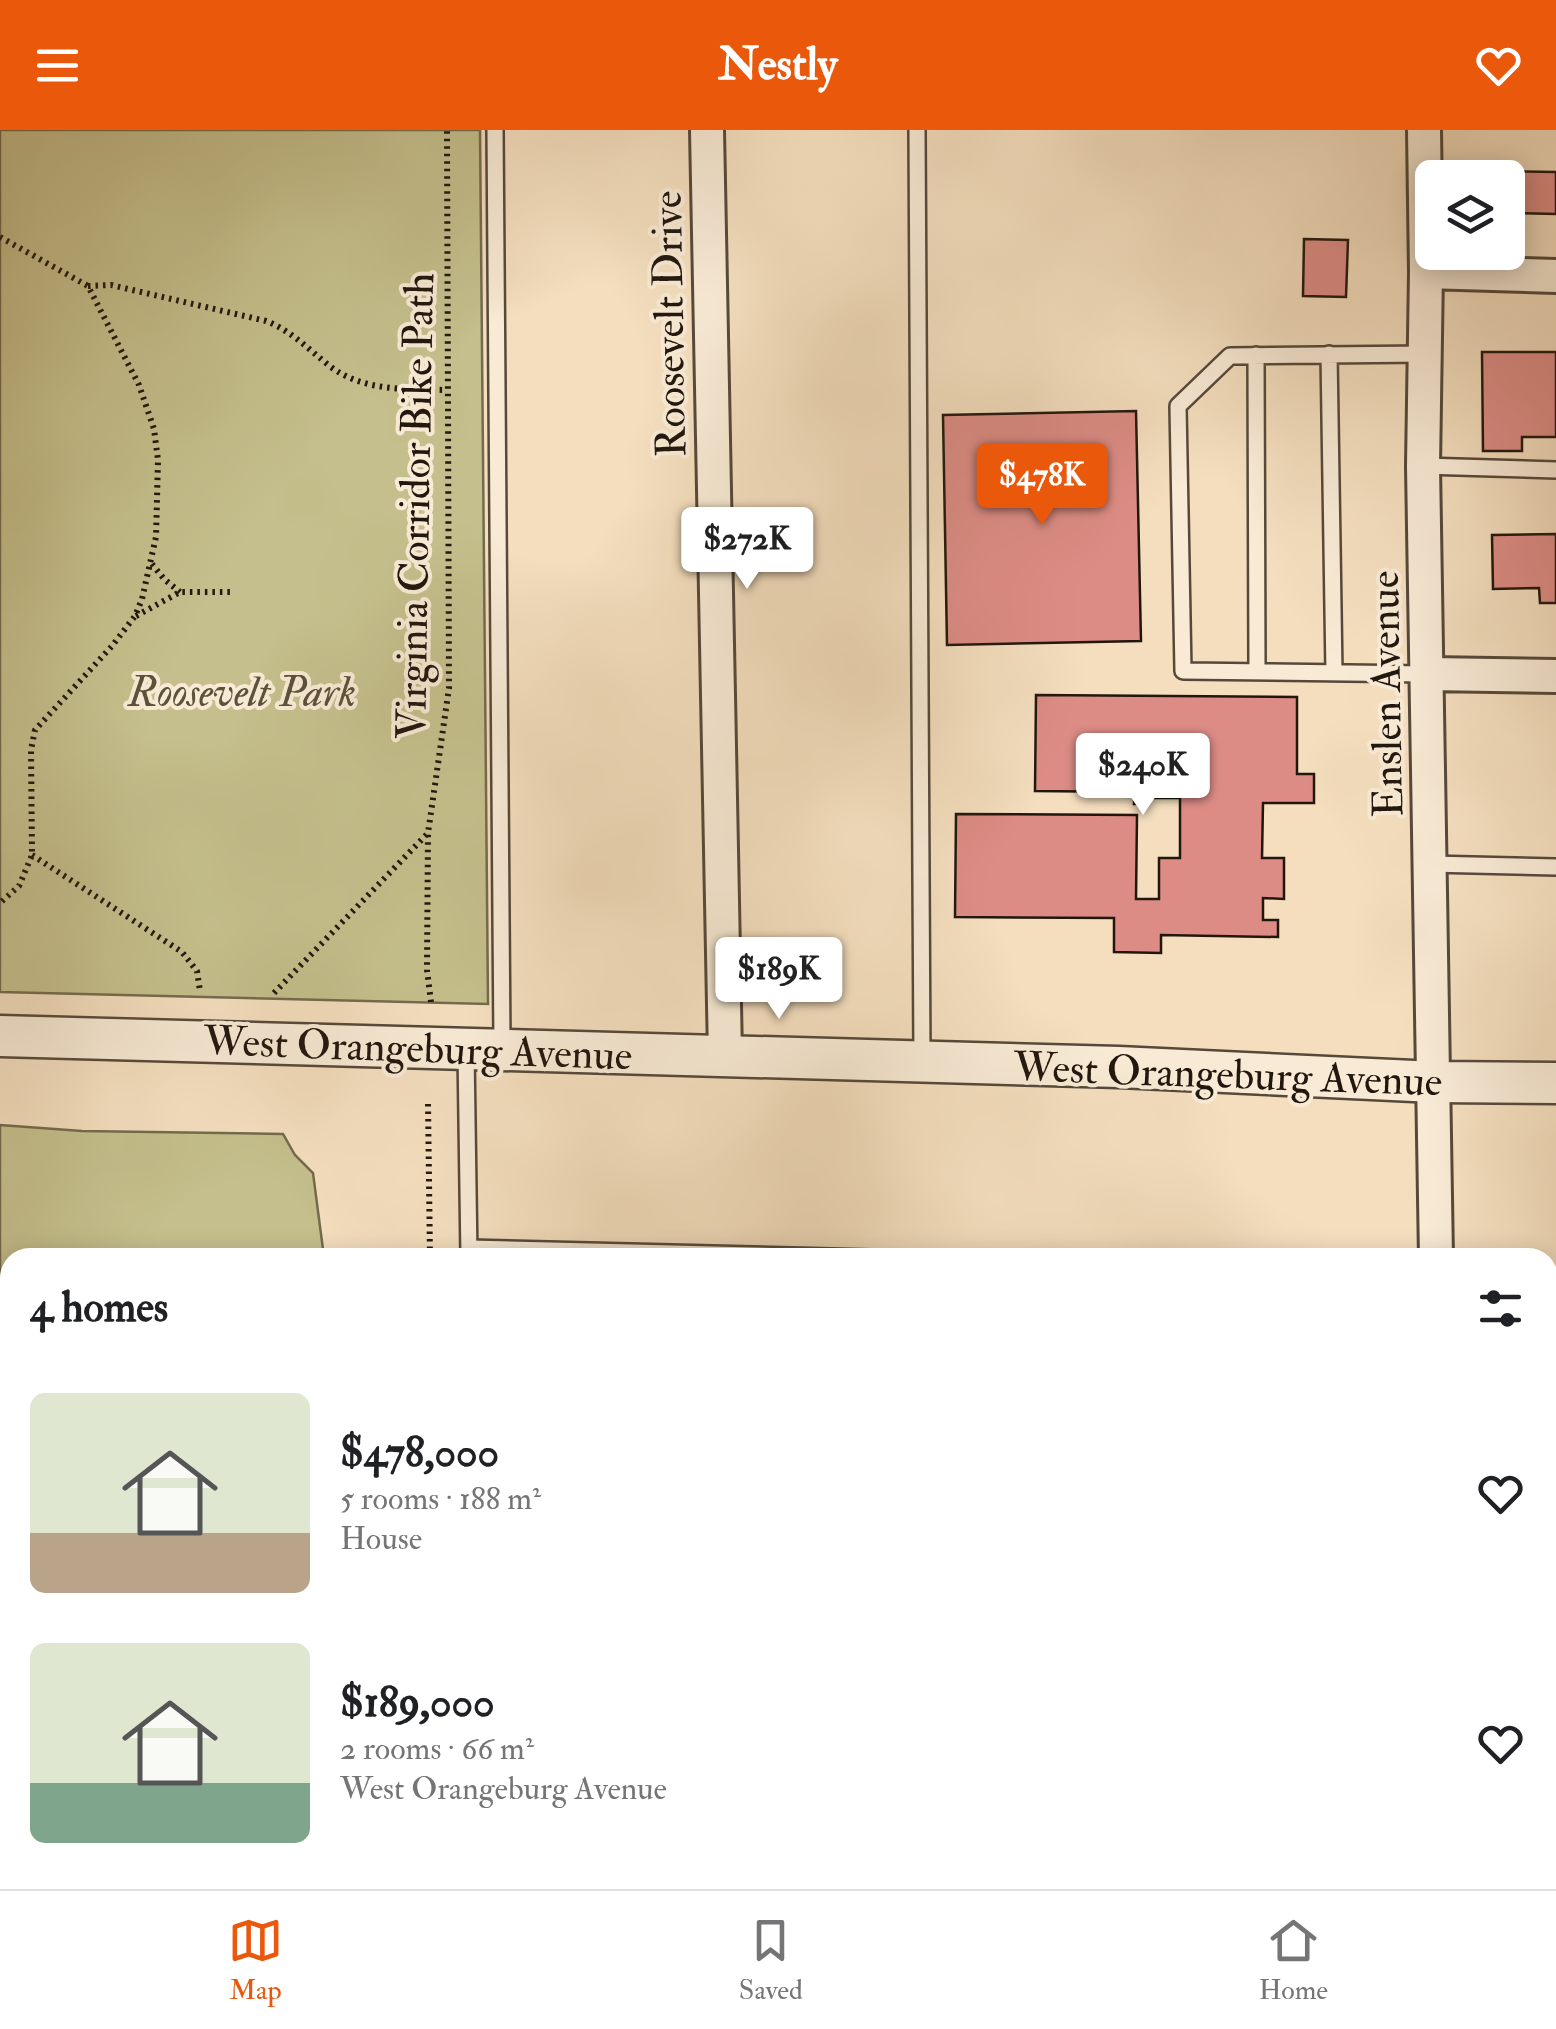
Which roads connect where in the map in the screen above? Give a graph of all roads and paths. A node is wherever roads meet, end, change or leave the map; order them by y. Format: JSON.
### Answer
{"nodes":[{"id":1,"x":447,"y":130,"type":"edge"},
{"id":2,"x":495,"y":130,"type":"edge"},
{"id":3,"x":707,"y":130,"type":"edge"},
{"id":4,"x":916,"y":130,"type":"edge"},
{"id":5,"x":1424,"y":130,"type":"edge"},
{"id":6,"x":0,"y":237,"type":"edge"},
{"id":7,"x":1426,"y":272,"type":"junction"},
{"id":8,"x":1556,"y":276,"type":"edge"},
{"id":9,"x":88,"y":286,"type":"junction"},
{"id":10,"x":1329,"y":354,"type":"junction"},
{"id":11,"x":1426,"y":354,"type":"junction"},
{"id":12,"x":1256,"y":355,"type":"junction"},
{"id":13,"x":447,"y":390,"type":"junction"},
{"id":14,"x":1423,"y":466,"type":"junction"},
{"id":15,"x":1556,"y":470,"type":"edge"},
{"id":16,"x":152,"y":562,"type":"junction"},
{"id":17,"x":180,"y":592,"type":"junction"},
{"id":18,"x":230,"y":592,"type":"dead end"},
{"id":19,"x":136,"y":616,"type":"junction"},
{"id":20,"x":1257,"y":672,"type":"junction"},
{"id":21,"x":1334,"y":673,"type":"junction"},
{"id":22,"x":1428,"y":674,"type":"junction"},
{"id":23,"x":1556,"y":676,"type":"edge"},
{"id":24,"x":428,"y":833,"type":"junction"},
{"id":25,"x":32,"y":855,"type":"junction"},
{"id":26,"x":1430,"y":864,"type":"junction"},
{"id":27,"x":1556,"y":868,"type":"edge"},
{"id":28,"x":0,"y":903,"type":"edge"},
{"id":29,"x":200,"y":991,"type":"dead end"},
{"id":30,"x":274,"y":993,"type":"dead end"},
{"id":31,"x":431,"y":1002,"type":"dead end"},
{"id":32,"x":0,"y":1036,"type":"edge"},
{"id":33,"x":484,"y":1050,"type":"junction"},
{"id":34,"x":725,"y":1056,"type":"junction"},
{"id":35,"x":922,"y":1061,"type":"junction"},
{"id":36,"x":1435,"y":1082,"type":"junction"},
{"id":37,"x":1556,"y":1083,"type":"edge"},
{"id":38,"x":428,"y":1104,"type":"dead end"},
{"id":39,"x":430,"y":1248,"type":"edge"},
{"id":40,"x":469,"y":1248,"type":"edge"},
{"id":41,"x":1436,"y":1248,"type":"edge"}],
"edges":[{"from":1,"to":13,"type":"path","name":"Virginia Corridor Bike Path"},
{"from":2,"to":33,"type":"lane"},
{"from":3,"to":34,"type":"street","name":"Roosevelt Drive"},
{"from":4,"to":35,"type":"lane"},
{"from":5,"to":7,"type":"street","name":"Enslen Avenue"},
{"from":6,"to":9,"type":"path"},
{"from":7,"to":8,"type":"street"},
{"from":7,"to":11,"type":"street","name":"Enslen Avenue"},
{"from":9,"to":13,"type":"path"},
{"from":9,"to":16,"type":"path"},
{"from":10,"to":11,"type":"lane"},
{"from":10,"to":12,"type":"lane"},
{"from":10,"to":21,"type":"lane"},
{"from":11,"to":14,"type":"street","name":"Enslen Avenue"},
{"from":12,"to":20,"type":"lane"},
{"from":12,"to":20,"type":"lane"},
{"from":13,"to":24,"type":"path","name":"Virginia Corridor Bike Path"},
{"from":14,"to":15,"type":"lane"},
{"from":14,"to":22,"type":"street","name":"Enslen Avenue"},
{"from":16,"to":17,"type":"path"},
{"from":16,"to":19,"type":"path"},
{"from":17,"to":18,"type":"path"},
{"from":17,"to":19,"type":"path"},
{"from":19,"to":25,"type":"path"},
{"from":20,"to":21,"type":"lane"},
{"from":21,"to":22,"type":"lane"},
{"from":22,"to":23,"type":"street"},
{"from":22,"to":26,"type":"street","name":"Enslen Avenue"},
{"from":24,"to":30,"type":"path"},
{"from":24,"to":31,"type":"path","name":"Virginia Corridor Bike Path"},
{"from":25,"to":28,"type":"path"},
{"from":25,"to":29,"type":"path"},
{"from":26,"to":27,"type":"lane"},
{"from":26,"to":36,"type":"street","name":"Enslen Avenue"},
{"from":32,"to":33,"type":"street","name":"West Orangeburg Avenue"},
{"from":33,"to":34,"type":"street","name":"West Orangeburg Avenue"},
{"from":33,"to":40,"type":"lane"},
{"from":34,"to":35,"type":"street","name":"West Orangeburg Avenue"},
{"from":35,"to":36,"type":"street","name":"West Orangeburg Avenue"},
{"from":36,"to":37,"type":"street","name":"West Orangeburg Avenue"},
{"from":36,"to":41,"type":"street","name":"Enslen Avenue"},
{"from":38,"to":39,"type":"path"}]}
